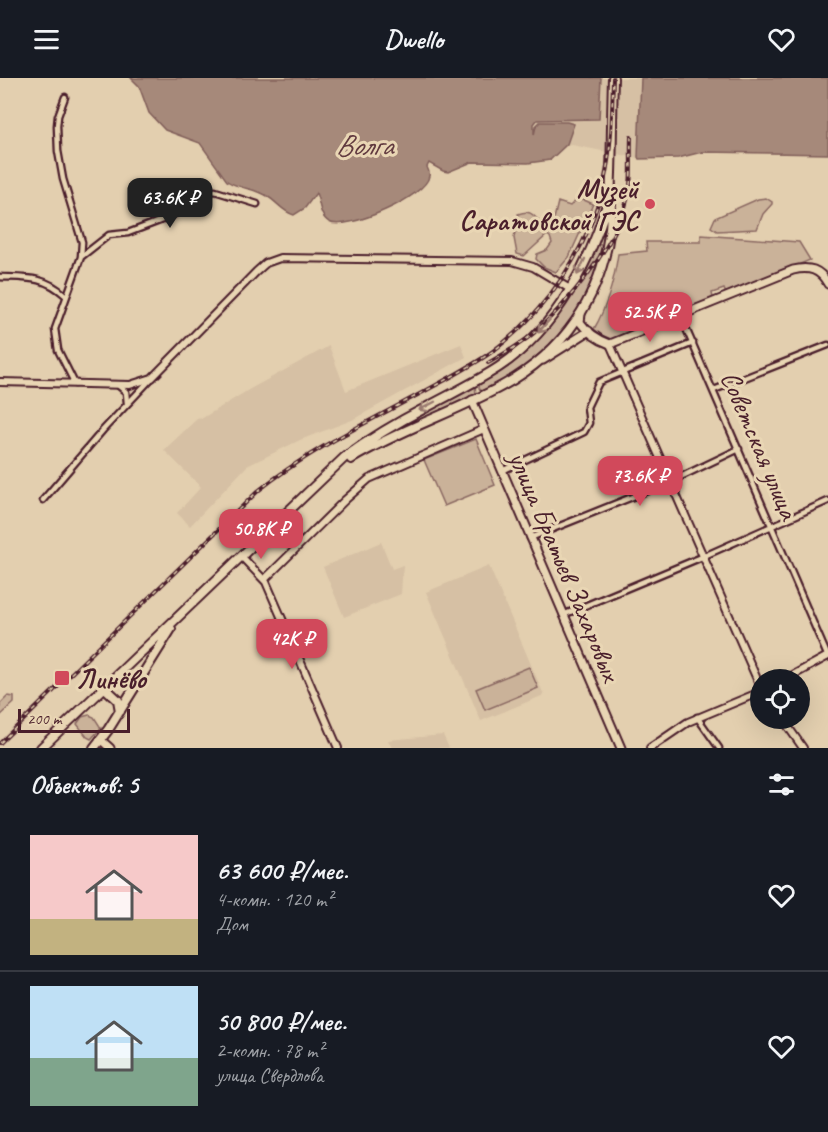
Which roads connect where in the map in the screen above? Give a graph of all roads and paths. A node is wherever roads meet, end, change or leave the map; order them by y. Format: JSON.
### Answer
{"nodes":[{"id":1,"x":613,"y":78,"type":"edge"},
{"id":2,"x":65,"y":97,"type":"dead end"},
{"id":3,"x":610,"y":194,"type":"junction"},
{"id":4,"x":257,"y":204,"type":"dead end"},
{"id":5,"x":592,"y":245,"type":"junction"},
{"id":6,"x":606,"y":248,"type":"junction"},
{"id":7,"x":81,"y":257,"type":"junction"},
{"id":8,"x":0,"y":277,"type":"edge"},
{"id":9,"x":828,"y":284,"type":"edge"},
{"id":10,"x":570,"y":289,"type":"junction"},
{"id":11,"x":65,"y":296,"type":"junction"},
{"id":12,"x":581,"y":313,"type":"junction"},
{"id":13,"x":681,"y":316,"type":"junction"},
{"id":14,"x":589,"y":331,"type":"junction"},
{"id":15,"x":693,"y":343,"type":"junction"},
{"id":16,"x":610,"y":344,"type":"junction"},
{"id":17,"x":828,"y":345,"type":"edge"},
{"id":18,"x":534,"y":365,"type":"junction"},
{"id":19,"x":622,"y":372,"type":"junction"},
{"id":20,"x":152,"y":378,"type":"junction"},
{"id":21,"x":479,"y":379,"type":"junction"},
{"id":22,"x":0,"y":382,"type":"edge"},
{"id":23,"x":75,"y":384,"type":"junction"},
{"id":24,"x":119,"y":386,"type":"junction"},
{"id":25,"x":714,"y":390,"type":"junction"},
{"id":26,"x":484,"y":394,"type":"junction"},
{"id":27,"x":472,"y":400,"type":"junction"},
{"id":28,"x":126,"y":405,"type":"junction"},
{"id":29,"x":484,"y":429,"type":"junction"},
{"id":30,"x":739,"y":449,"type":"junction"},
{"id":31,"x":333,"y":470,"type":"junction"},
{"id":32,"x":502,"y":471,"type":"junction"},
{"id":33,"x":672,"y":481,"type":"junction"},
{"id":34,"x":43,"y":500,"type":"dead end"},
{"id":35,"x":828,"y":501,"type":"edge"},
{"id":36,"x":771,"y":525,"type":"junction"},
{"id":37,"x":530,"y":538,"type":"junction"},
{"id":38,"x":241,"y":556,"type":"junction"},
{"id":39,"x":702,"y":557,"type":"junction"},
{"id":40,"x":264,"y":580,"type":"junction"},
{"id":41,"x":563,"y":615,"type":"junction"},
{"id":42,"x":180,"y":616,"type":"junction"},
{"id":43,"x":828,"y":656,"type":"edge"},
{"id":44,"x":752,"y":669,"type":"edge"},
{"id":45,"x":804,"y":669,"type":"edge"},
{"id":46,"x":105,"y":688,"type":"junction"},
{"id":47,"x":750,"y":696,"type":"edge"},
{"id":48,"x":120,"y":711,"type":"junction"},
{"id":49,"x":697,"y":717,"type":"junction"},
{"id":50,"x":790,"y":729,"type":"edge"},
{"id":51,"x":101,"y":740,"type":"junction"},
{"id":52,"x":41,"y":748,"type":"edge"},
{"id":53,"x":94,"y":748,"type":"edge"},
{"id":54,"x":110,"y":748,"type":"edge"},
{"id":55,"x":338,"y":748,"type":"edge"},
{"id":56,"x":621,"y":748,"type":"edge"},
{"id":57,"x":650,"y":748,"type":"edge"},
{"id":58,"x":719,"y":748,"type":"edge"},
{"id":59,"x":803,"y":748,"type":"edge"}],
"edges":[{"from":1,"to":3,"type":"highway"},
{"from":2,"to":7,"type":"street"},
{"from":3,"to":5,"type":"highway"},
{"from":3,"to":6,"type":"highway"},
{"from":4,"to":7,"type":"street"},
{"from":5,"to":6,"type":"highway"},
{"from":5,"to":10,"type":"highway","one_way":true},
{"from":6,"to":12,"type":"highway"},
{"from":7,"to":11,"type":"street"},
{"from":8,"to":11,"type":"street"},
{"from":9,"to":13,"type":"main road"},
{"from":10,"to":20,"type":"street"},
{"from":10,"to":21,"type":"highway","one_way":true},
{"from":11,"to":23,"type":"street"},
{"from":12,"to":14,"type":"main road"},
{"from":12,"to":18,"type":"highway"},
{"from":13,"to":15,"type":"street","name":"Советская улица"},
{"from":13,"to":16,"type":"main road"},
{"from":14,"to":16,"type":"main road"},
{"from":14,"to":18,"type":"main road"},
{"from":15,"to":19,"type":"street"},
{"from":15,"to":25,"type":"street","name":"Советская улица"},
{"from":16,"to":19,"type":"street"},
{"from":17,"to":25,"type":"street"},
{"from":18,"to":26,"type":"highway"},
{"from":19,"to":32,"type":"street"},
{"from":19,"to":33,"type":"street"},
{"from":20,"to":24,"type":"street"},
{"from":20,"to":28,"type":"street"},
{"from":21,"to":26,"type":"highway"},
{"from":21,"to":31,"type":"highway","one_way":true},
{"from":22,"to":23,"type":"street"},
{"from":23,"to":24,"type":"street"},
{"from":24,"to":28,"type":"street"},
{"from":25,"to":30,"type":"street","name":"Советская улица"},
{"from":26,"to":27,"type":"highway"},
{"from":27,"to":29,"type":"main road","name":"улица Братьев Захаровых"},
{"from":27,"to":31,"type":"highway"},
{"from":28,"to":34,"type":"street"},
{"from":29,"to":32,"type":"main road","name":"улица Братьев Захаровых"},
{"from":29,"to":40,"type":"street"},
{"from":30,"to":33,"type":"street"},
{"from":30,"to":36,"type":"street","name":"Советская улица"},
{"from":31,"to":38,"type":"highway"},
{"from":32,"to":37,"type":"main road","name":"улица Братьев Захаровых"},
{"from":33,"to":37,"type":"street"},
{"from":33,"to":39,"type":"street"},
{"from":35,"to":36,"type":"street"},
{"from":36,"to":39,"type":"street"},
{"from":36,"to":43,"type":"street","name":"Советская улица"},
{"from":37,"to":41,"type":"main road","name":"улица Братьев Захаровых"},
{"from":38,"to":40,"type":"street"},
{"from":38,"to":42,"type":"highway"},
{"from":39,"to":41,"type":"street"},
{"from":39,"to":44,"type":"street"},
{"from":40,"to":55,"type":"street"},
{"from":41,"to":56,"type":"main road","name":"улица Братьев Захаровых"},
{"from":42,"to":46,"type":"highway"},
{"from":42,"to":48,"type":"highway"},
{"from":43,"to":45,"type":"street"},
{"from":46,"to":48,"type":"highway"},
{"from":46,"to":52,"type":"highway"},
{"from":47,"to":49,"type":"street"},
{"from":48,"to":51,"type":"highway"},
{"from":49,"to":57,"type":"street"},
{"from":49,"to":58,"type":"street"},
{"from":50,"to":59,"type":"street"},
{"from":51,"to":53,"type":"highway"},
{"from":51,"to":54,"type":"main road"}]}
